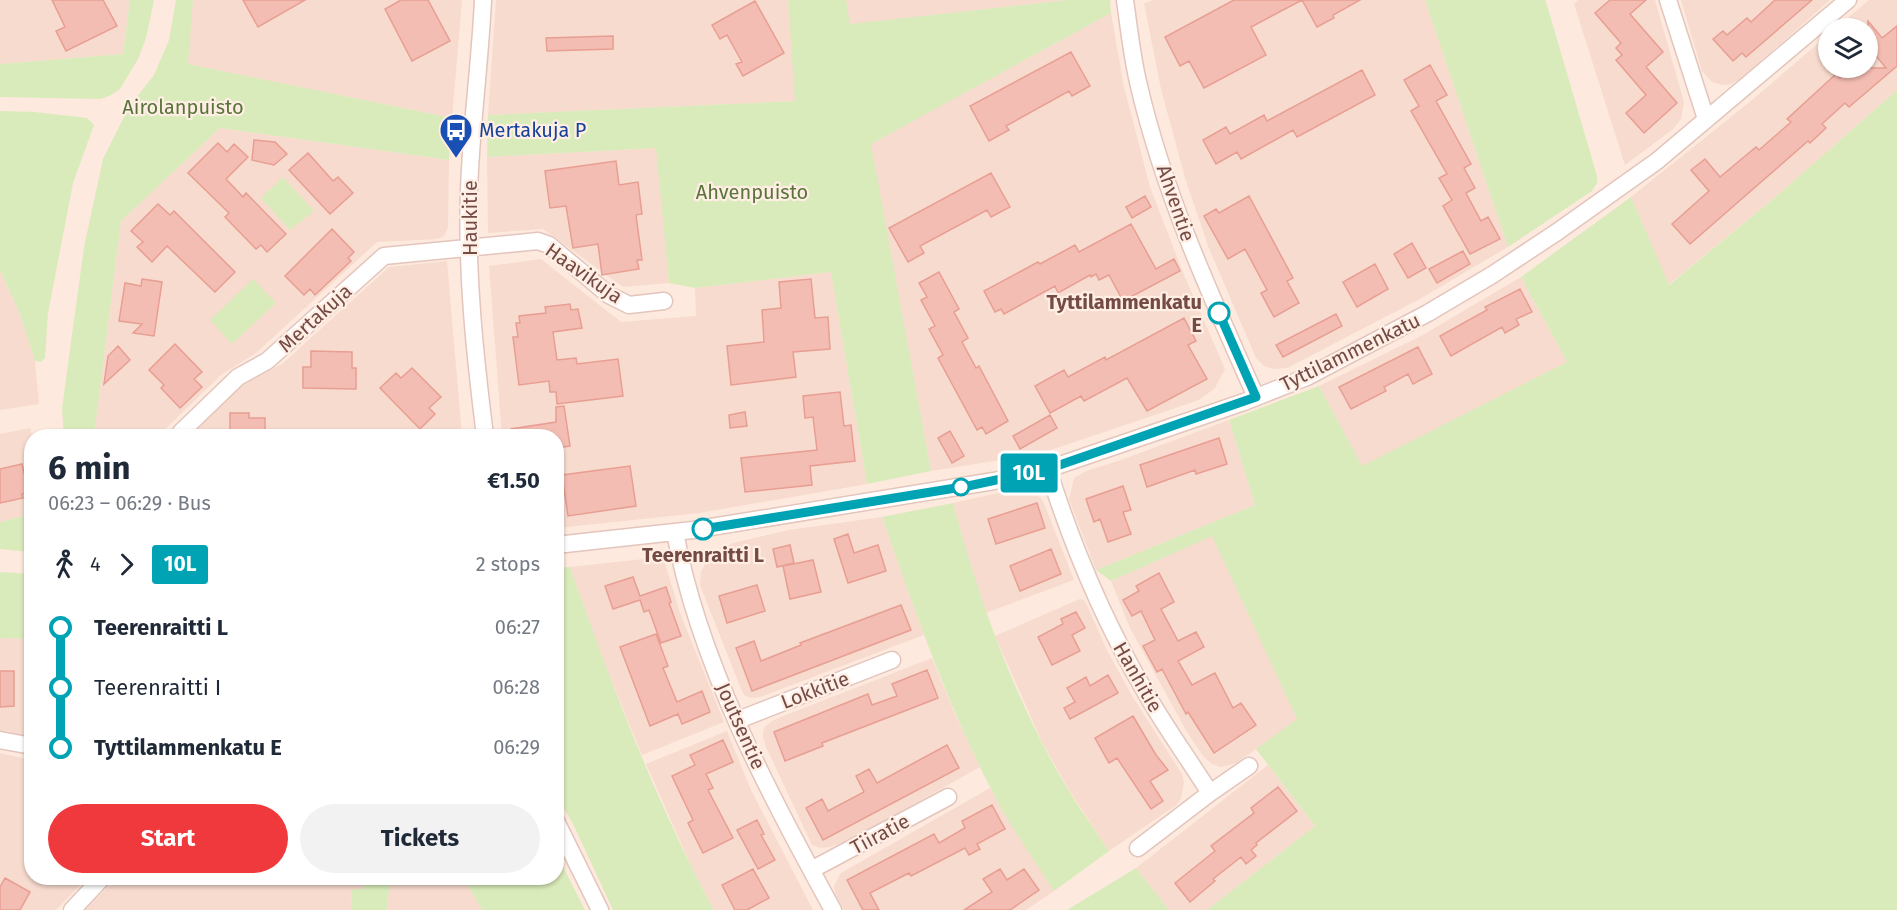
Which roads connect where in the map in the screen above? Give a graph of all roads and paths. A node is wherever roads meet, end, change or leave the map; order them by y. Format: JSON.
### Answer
{"nodes":[{"id":1,"x":483,"y":0,"type":"edge"},
{"id":2,"x":1125,"y":0,"type":"edge"},
{"id":3,"x":1668,"y":0,"type":"edge"},
{"id":4,"x":1848,"y":0,"type":"edge"},
{"id":5,"x":1706,"y":118,"type":"junction"},
{"id":6,"x":469,"y":248,"type":"junction"},
{"id":7,"x":664,"y":301,"type":"dead end"},
{"id":8,"x":1256,"y":397,"type":"junction"},
{"id":9,"x":184,"y":429,"type":"edge"},
{"id":10,"x":484,"y":429,"type":"edge"},
{"id":11,"x":1048,"y":469,"type":"junction"},
{"id":12,"x":675,"y":532,"type":"junction"},
{"id":13,"x":564,"y":544,"type":"edge"},
{"id":14,"x":892,"y":660,"type":"dead end"},
{"id":15,"x":738,"y":720,"type":"junction"},
{"id":16,"x":0,"y":740,"type":"edge"},
{"id":17,"x":24,"y":744,"type":"edge"},
{"id":18,"x":1249,"y":766,"type":"dead end"},
{"id":19,"x":1210,"y":793,"type":"junction"},
{"id":20,"x":948,"y":797,"type":"dead end"},
{"id":21,"x":564,"y":837,"type":"edge"},
{"id":22,"x":1138,"y":848,"type":"dead end"},
{"id":23,"x":811,"y":870,"type":"junction"},
{"id":24,"x":95,"y":885,"type":"edge"},
{"id":25,"x":72,"y":910,"type":"edge"},
{"id":26,"x":600,"y":910,"type":"edge"},
{"id":27,"x":833,"y":910,"type":"edge"}],
"edges":[{"from":1,"to":6,"type":"street","name":"Haukitie"},
{"from":2,"to":8,"type":"street","name":"Ahventie"},
{"from":3,"to":5,"type":"street"},
{"from":4,"to":5,"type":"street","name":"Tyttilammenkatu"},
{"from":5,"to":8,"type":"street","name":"Tyttilammenkatu"},
{"from":6,"to":7,"type":"street","name":"Haavikuja"},
{"from":6,"to":9,"type":"street","name":"Mertakuja"},
{"from":6,"to":10,"type":"street","name":"Haukitie"},
{"from":8,"to":11,"type":"street","name":"Tyttilammenkatu"},
{"from":11,"to":12,"type":"street","name":"Tyttilammenkatu"},
{"from":11,"to":19,"type":"street","name":"Hanhitie"},
{"from":12,"to":13,"type":"street","name":"Tyttilammenkatu"},
{"from":12,"to":15,"type":"street","name":"Joutsentie"},
{"from":14,"to":15,"type":"street","name":"Lokkitie"},
{"from":15,"to":23,"type":"street","name":"Joutsentie"},
{"from":16,"to":17,"type":"street"},
{"from":18,"to":19,"type":"street"},
{"from":19,"to":22,"type":"street"},
{"from":20,"to":23,"type":"street","name":"Tiiratie"},
{"from":21,"to":26,"type":"street"},
{"from":23,"to":27,"type":"street","name":"Joutsentie"},
{"from":24,"to":25,"type":"street"}]}
